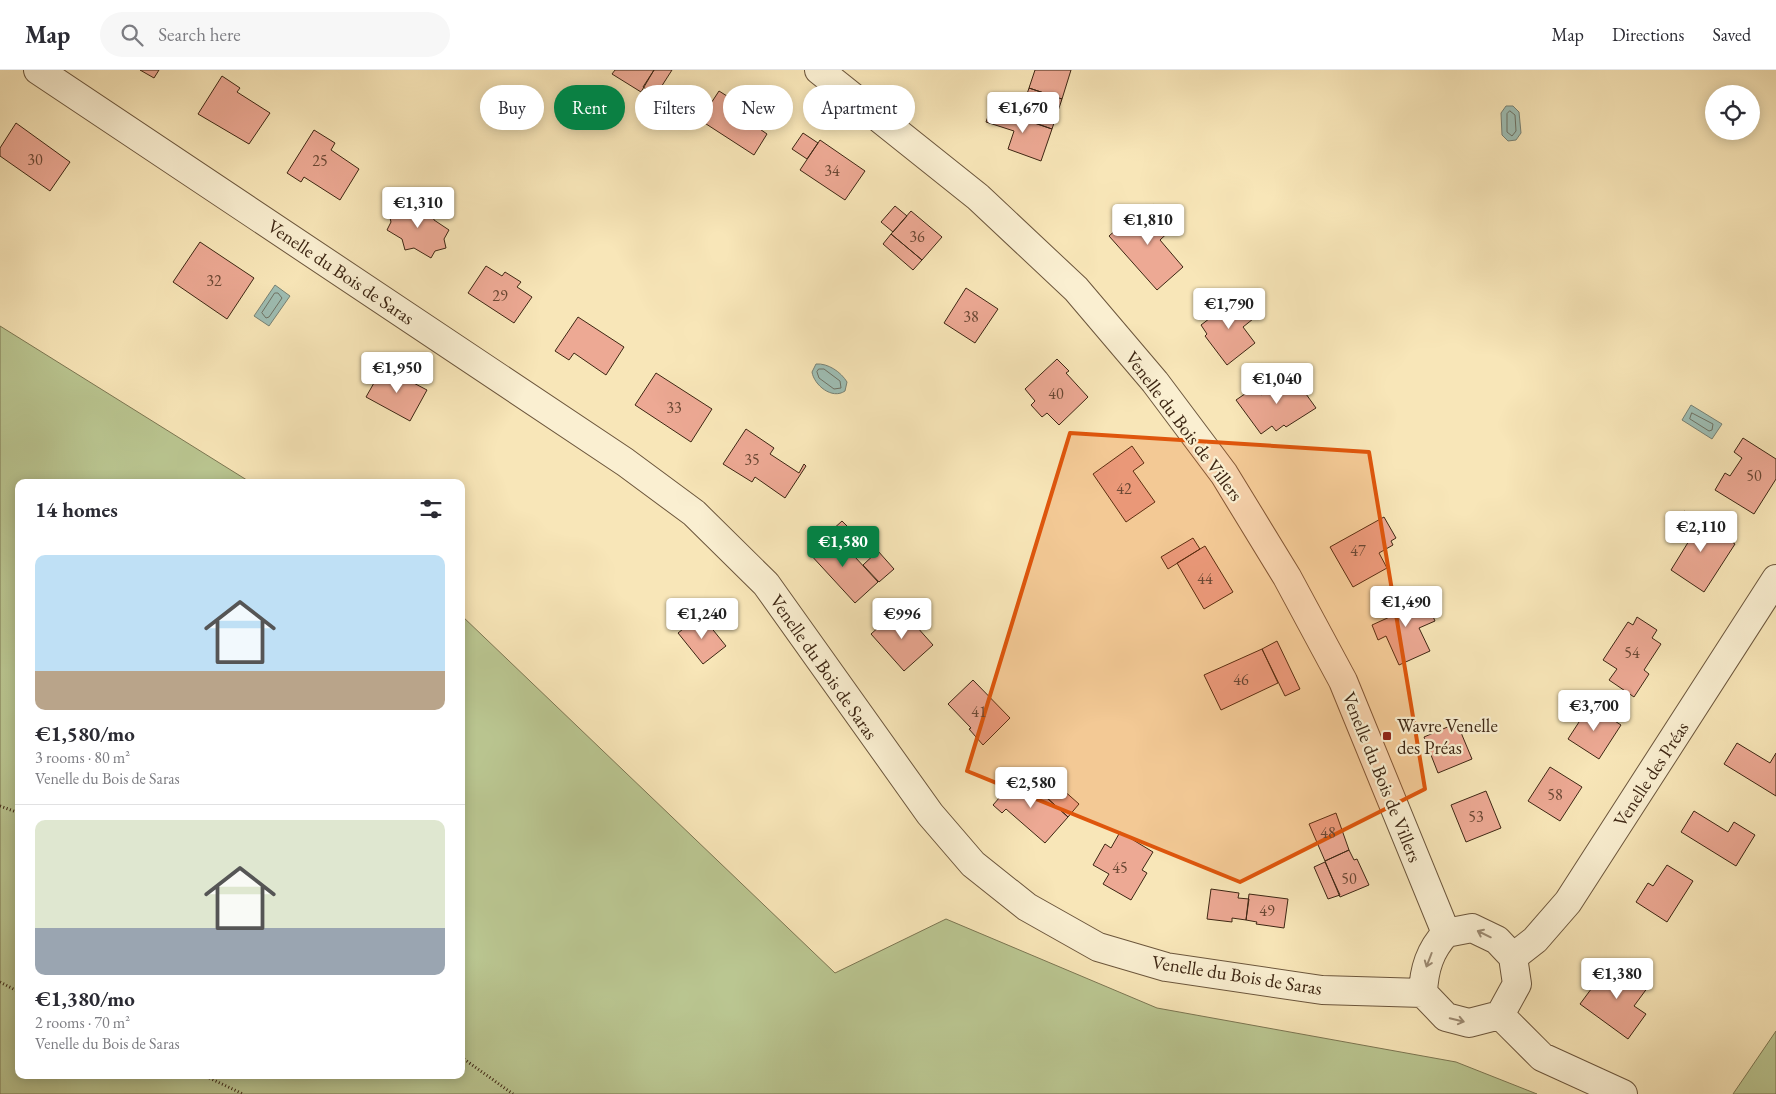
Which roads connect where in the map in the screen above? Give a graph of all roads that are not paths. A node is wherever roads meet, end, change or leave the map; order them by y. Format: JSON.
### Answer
{"nodes":[{"id":1,"x":38,"y":70,"type":"edge"},
{"id":2,"x":819,"y":70,"type":"edge"},
{"id":3,"x":1776,"y":579,"type":"edge"},
{"id":4,"x":1446,"y":932,"type":"junction"},
{"id":5,"x":1513,"y":957,"type":"junction"},
{"id":6,"x":1423,"y":993,"type":"junction"},
{"id":7,"x":1500,"y":1015,"type":"junction"},
{"id":8,"x":1623,"y":1094,"type":"edge"}],
"edges":[{"from":1,"to":6,"type":"street","name":"Venelle du Bois de Saras"},
{"from":2,"to":4,"type":"street","name":"Venelle du Bois de Villers"},
{"from":3,"to":5,"type":"street","name":"Venelle des Préas"},
{"from":5,"to":4,"type":"street","one_way":true},
{"from":4,"to":6,"type":"street","one_way":true},
{"from":5,"to":7,"type":"street"},
{"from":6,"to":7,"type":"street","one_way":true},
{"from":7,"to":8,"type":"street"}]}
